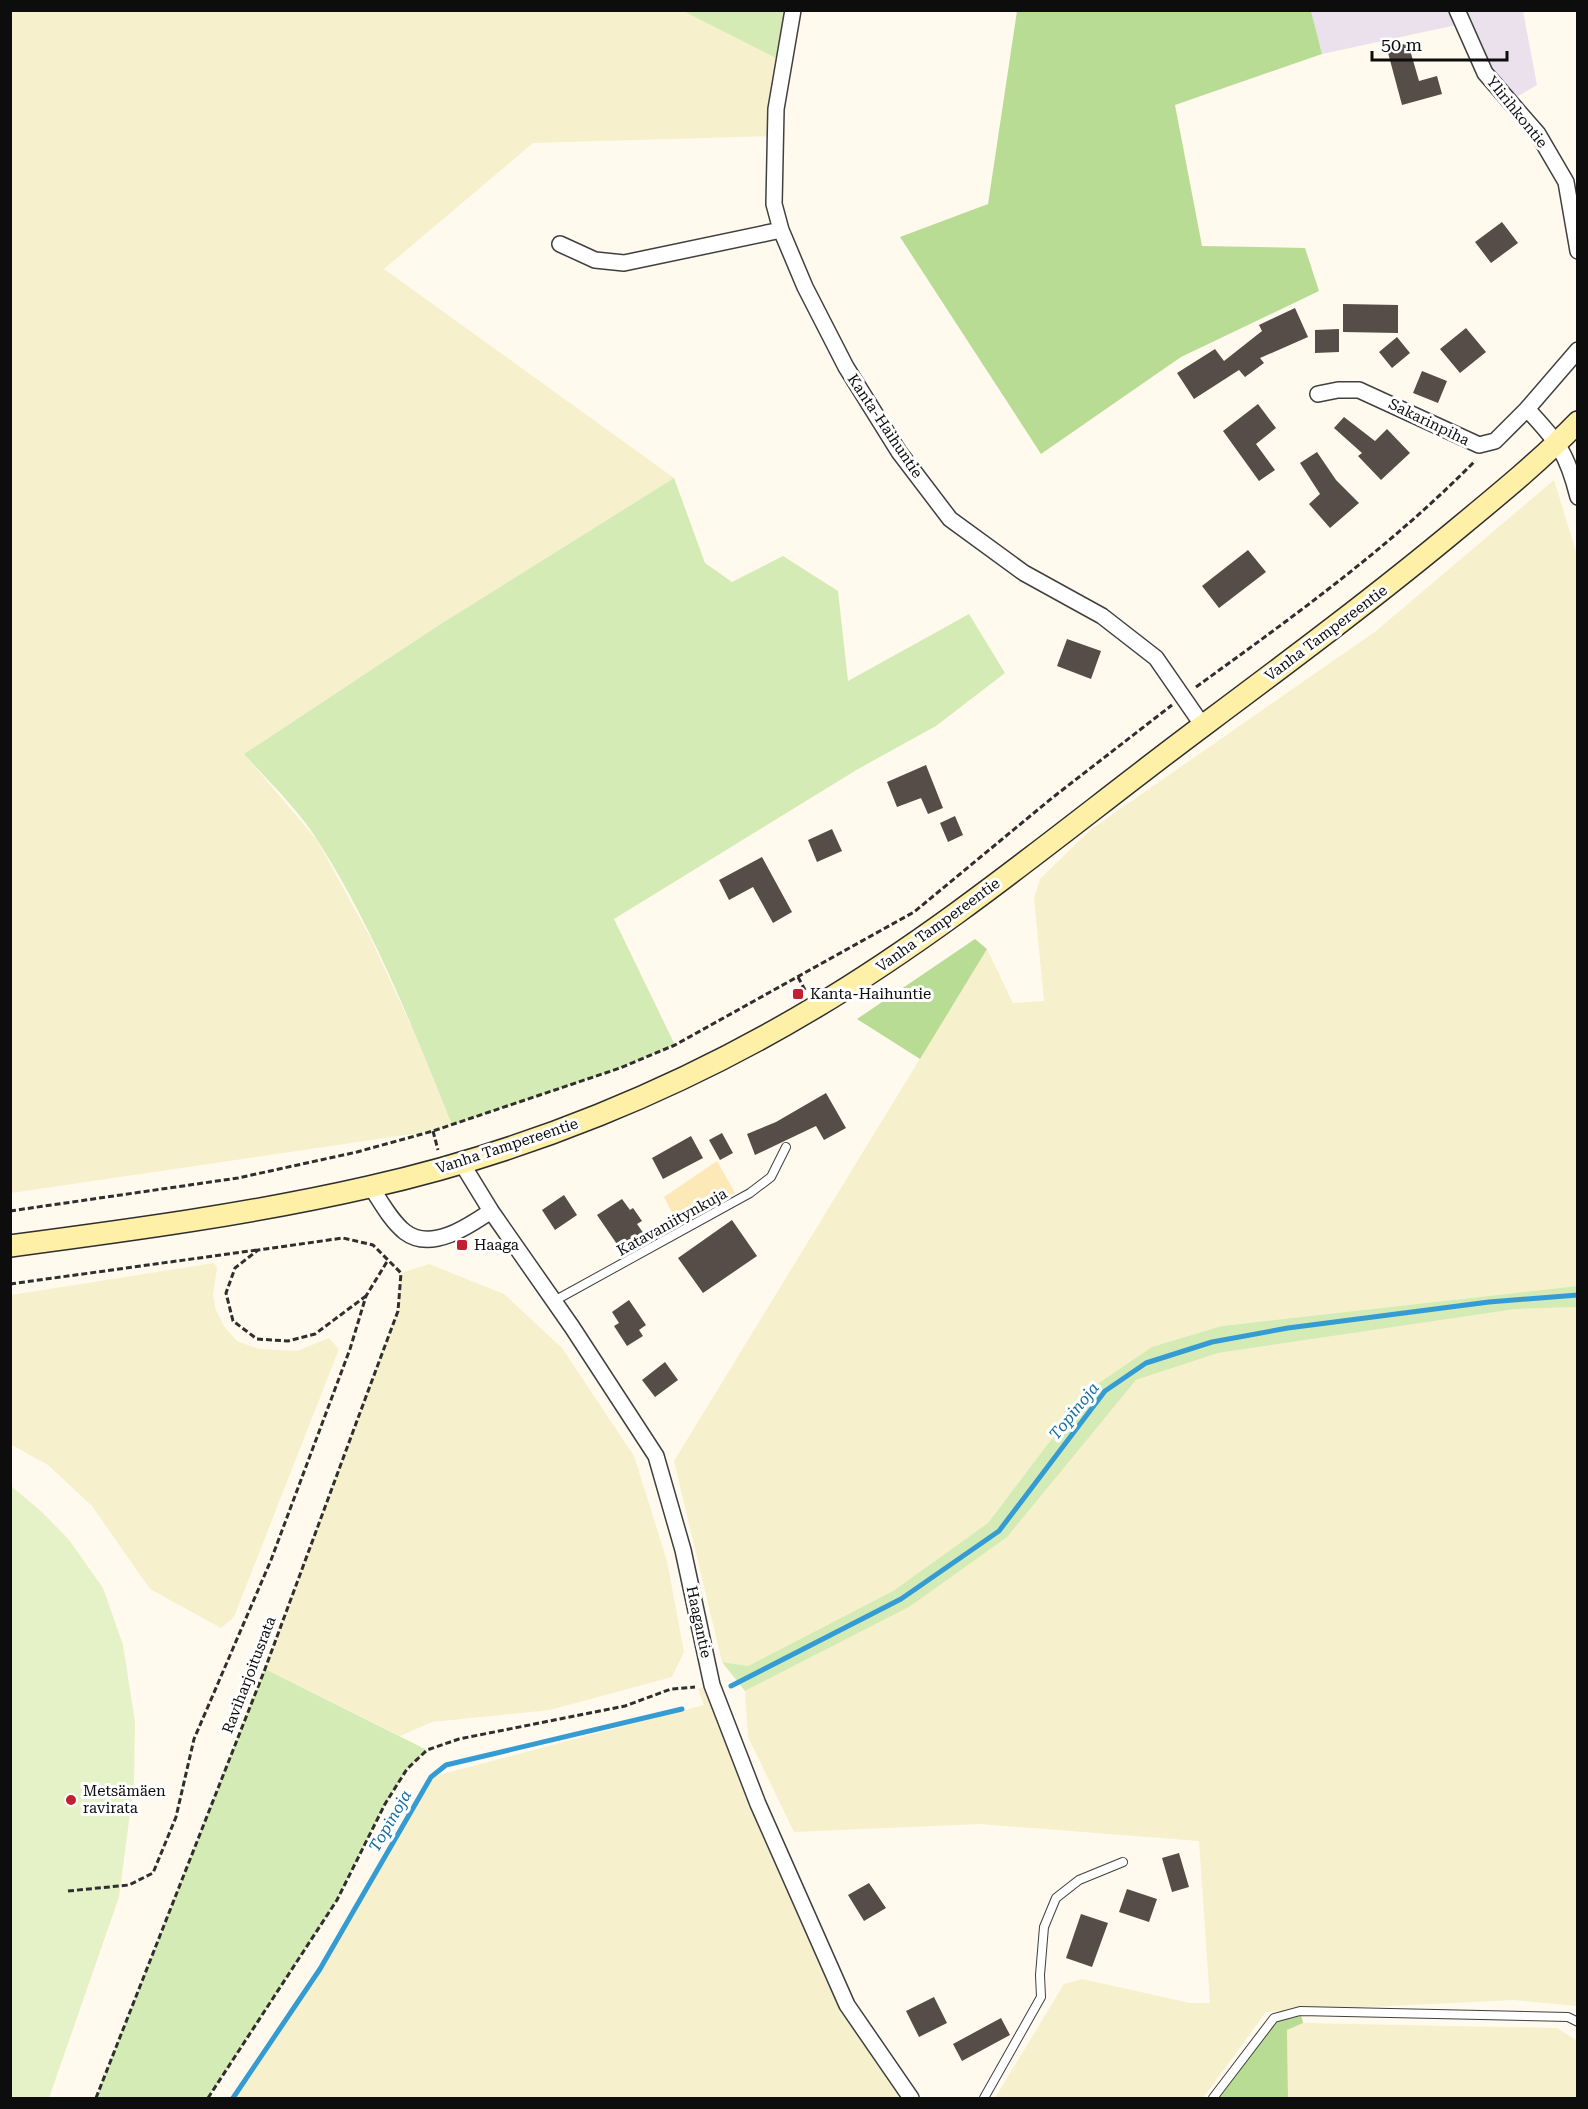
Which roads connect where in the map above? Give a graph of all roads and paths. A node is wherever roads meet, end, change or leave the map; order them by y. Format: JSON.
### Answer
{"nodes":[{"id":1,"x":793,"y":10,"type":"edge"},
{"id":2,"x":1457,"y":10,"type":"edge"},
{"id":3,"x":780,"y":230,"type":"junction"},
{"id":4,"x":560,"y":243,"type":"dead end"},
{"id":5,"x":1578,"y":251,"type":"edge"},
{"id":6,"x":1578,"y":350,"type":"edge"},
{"id":7,"x":1318,"y":394,"type":"dead end"},
{"id":8,"x":1527,"y":409,"type":"junction"},
{"id":9,"x":1578,"y":422,"type":"edge"},
{"id":10,"x":1495,"y":441,"type":"junction"},
{"id":11,"x":1558,"y":442,"type":"junction"},
{"id":12,"x":1574,"y":464,"type":"edge"},
{"id":13,"x":1578,"y":497,"type":"edge"},
{"id":14,"x":1183,"y":696,"type":"junction"},
{"id":15,"x":1203,"y":726,"type":"junction"},
{"id":16,"x":798,"y":977,"type":"junction"},
{"id":17,"x":798,"y":994,"type":"dead end"},
{"id":18,"x":786,"y":1147,"type":"dead end"},
{"id":19,"x":461,"y":1162,"type":"junction"},
{"id":20,"x":371,"y":1187,"type":"junction"},
{"id":21,"x":10,"y":1211,"type":"edge"},
{"id":22,"x":491,"y":1211,"type":"junction"},
{"id":23,"x":10,"y":1246,"type":"edge"},
{"id":24,"x":258,"y":1250,"type":"junction"},
{"id":25,"x":388,"y":1260,"type":"junction"},
{"id":26,"x":10,"y":1284,"type":"edge"},
{"id":27,"x":366,"y":1296,"type":"junction"},
{"id":28,"x":554,"y":1301,"type":"junction"},
{"id":29,"x":712,"y":1685,"type":"junction"},
{"id":30,"x":1123,"y":1862,"type":"dead end"},
{"id":31,"x":68,"y":1891,"type":"dead end"},
{"id":32,"x":1578,"y":2022,"type":"edge"},
{"id":33,"x":96,"y":2098,"type":"edge"},
{"id":34,"x":208,"y":2098,"type":"edge"},
{"id":35,"x":911,"y":2098,"type":"edge"},
{"id":36,"x":984,"y":2098,"type":"edge"},
{"id":37,"x":1213,"y":2098,"type":"edge"}],
"edges":[{"from":1,"to":3,"type":"street","name":"Kanta-Haihuntie"},
{"from":2,"to":5,"type":"street","name":"Ylirihkontie"},
{"from":3,"to":4,"type":"street"},
{"from":3,"to":14,"type":"street","name":"Kanta-Haihuntie"},
{"from":6,"to":8,"type":"street"},
{"from":7,"to":10,"type":"street","name":"Sakarinpiha"},
{"from":8,"to":10,"type":"street"},
{"from":8,"to":11,"type":"street"},
{"from":9,"to":11,"type":"main road","name":"Vanha Tampereentie"},
{"from":10,"to":14,"type":"path"},
{"from":11,"to":12,"type":"street"},
{"from":11,"to":15,"type":"main road","name":"Vanha Tampereentie"},
{"from":12,"to":13,"type":"street"},
{"from":14,"to":15,"type":"street","name":"Kanta-Haihuntie"},
{"from":14,"to":16,"type":"path"},
{"from":15,"to":19,"type":"main road","name":"Vanha Tampereentie"},
{"from":16,"to":17,"type":"path"},
{"from":16,"to":21,"type":"path"},
{"from":18,"to":28,"type":"lane","name":"Katavaniitynkuja"},
{"from":19,"to":20,"type":"main road","name":"Vanha Tampereentie"},
{"from":19,"to":22,"type":"street","name":"Haagantie"},
{"from":20,"to":22,"type":"street"},
{"from":20,"to":23,"type":"main road","name":"Vanha Tampereentie"},
{"from":22,"to":28,"type":"street","name":"Haagantie"},
{"from":24,"to":25,"type":"path","name":"Raviharjoitusrata"},
{"from":24,"to":26,"type":"path"},
{"from":24,"to":27,"type":"path","name":"Raviharjoitusrata"},
{"from":25,"to":27,"type":"path","name":"Raviharjoitusrata"},
{"from":25,"to":33,"type":"path","name":"Raviharjoitusrata"},
{"from":27,"to":31,"type":"path","name":"Raviharjoitusrata"},
{"from":28,"to":29,"type":"street","name":"Haagantie"},
{"from":29,"to":34,"type":"path"},
{"from":29,"to":35,"type":"street","name":"Haagantie"},
{"from":30,"to":36,"type":"lane"},
{"from":32,"to":37,"type":"lane"}]}
